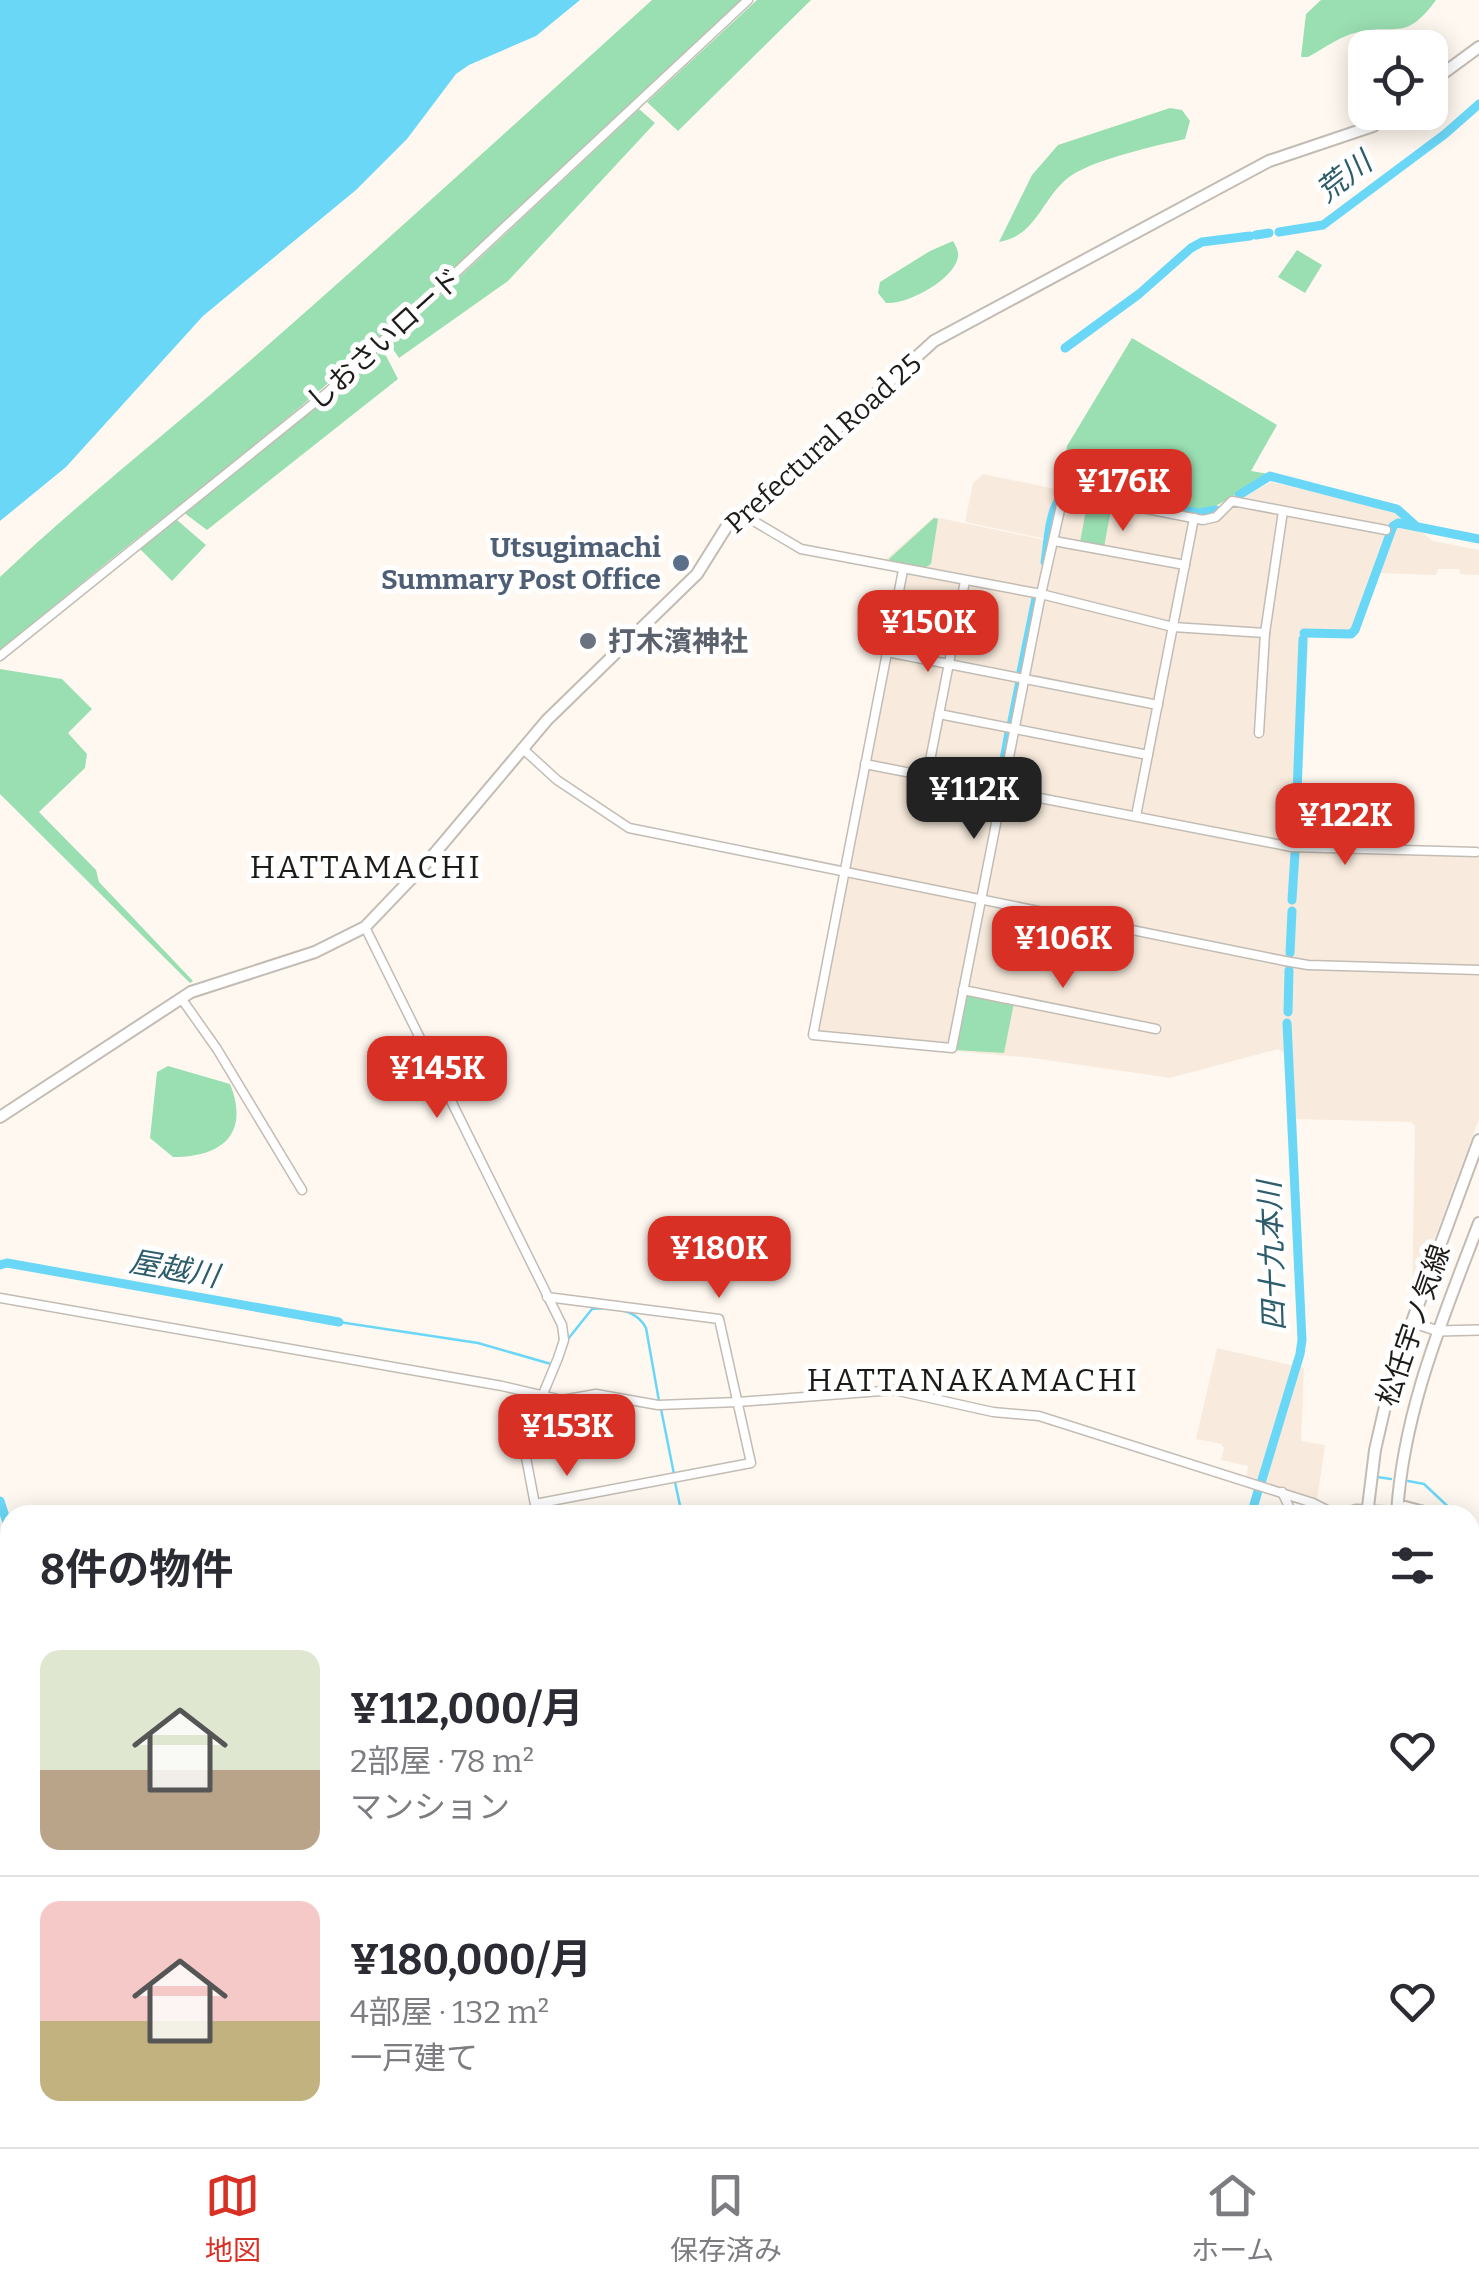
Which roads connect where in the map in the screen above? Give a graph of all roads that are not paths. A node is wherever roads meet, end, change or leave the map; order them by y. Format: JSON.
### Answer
{"nodes":[{"id":1,"x":748,"y":0,"type":"edge"},
{"id":2,"x":1479,"y":47,"type":"edge"},
{"id":3,"x":1448,"y":70,"type":"edge"},
{"id":4,"x":1360,"y":130,"type":"edge"},
{"id":5,"x":1283,"y":511,"type":"junction"},
{"id":6,"x":740,"y":514,"type":"junction"},
{"id":7,"x":1194,"y":518,"type":"junction"},
{"id":8,"x":1386,"y":530,"type":"dead end"},
{"id":9,"x":1054,"y":541,"type":"junction"},
{"id":10,"x":1185,"y":565,"type":"junction"},
{"id":11,"x":903,"y":570,"type":"junction"},
{"id":12,"x":965,"y":580,"type":"junction"},
{"id":13,"x":1042,"y":594,"type":"junction"},
{"id":14,"x":1173,"y":627,"type":"junction"},
{"id":15,"x":1264,"y":634,"type":"junction"},
{"id":16,"x":887,"y":652,"type":"junction"},
{"id":17,"x":0,"y":656,"type":"edge"},
{"id":18,"x":949,"y":663,"type":"junction"},
{"id":19,"x":1025,"y":677,"type":"junction"},
{"id":20,"x":1158,"y":705,"type":"junction"},
{"id":21,"x":939,"y":714,"type":"junction"},
{"id":22,"x":1015,"y":729,"type":"junction"},
{"id":23,"x":1260,"y":733,"type":"dead end"},
{"id":24,"x":522,"y":748,"type":"junction"},
{"id":25,"x":1148,"y":754,"type":"junction"},
{"id":26,"x":865,"y":764,"type":"junction"},
{"id":27,"x":927,"y":776,"type":"junction"},
{"id":28,"x":1003,"y":790,"type":"junction"},
{"id":29,"x":1136,"y":816,"type":"junction"},
{"id":30,"x":1476,"y":852,"type":"dead end"},
{"id":31,"x":844,"y":872,"type":"junction"},
{"id":32,"x":981,"y":900,"type":"junction"},
{"id":33,"x":364,"y":926,"type":"junction"},
{"id":34,"x":1479,"y":970,"type":"edge"},
{"id":35,"x":963,"y":990,"type":"junction"},
{"id":36,"x":181,"y":998,"type":"junction"},
{"id":37,"x":1156,"y":1029,"type":"dead end"},
{"id":38,"x":0,"y":1116,"type":"edge"},
{"id":39,"x":1479,"y":1140,"type":"edge"},
{"id":40,"x":302,"y":1190,"type":"dead end"},
{"id":41,"x":1479,"y":1223,"type":"edge"},
{"id":42,"x":547,"y":1297,"type":"junction"},
{"id":43,"x":0,"y":1298,"type":"edge"},
{"id":44,"x":1411,"y":1322,"type":"junction"},
{"id":45,"x":1438,"y":1330,"type":"junction"},
{"id":46,"x":1479,"y":1330,"type":"edge"},
{"id":47,"x":544,"y":1397,"type":"junction"},
{"id":48,"x":738,"y":1402,"type":"junction"},
{"id":49,"x":1282,"y":1492,"type":"junction"},
{"id":50,"x":535,"y":1504,"type":"joint"},
{"id":51,"x":1288,"y":1505,"type":"edge"},
{"id":52,"x":1313,"y":1505,"type":"edge"},
{"id":53,"x":1368,"y":1505,"type":"edge"},
{"id":54,"x":1403,"y":1505,"type":"edge"}],
"edges":[{"from":1,"to":17,"type":"street","name":"しおさいロード"},
{"from":2,"to":3,"type":"main road"},
{"from":4,"to":6,"type":"main road","name":"Prefectural Road 25"},
{"from":5,"to":7,"type":"street"},
{"from":5,"to":8,"type":"street"},
{"from":5,"to":15,"type":"street"},
{"from":6,"to":11,"type":"street"},
{"from":6,"to":24,"type":"main road","name":"Prefectural Road 25"},
{"from":7,"to":9,"type":"street"},
{"from":7,"to":10,"type":"street"},
{"from":9,"to":10,"type":"street"},
{"from":9,"to":13,"type":"street"},
{"from":10,"to":14,"type":"street"},
{"from":11,"to":12,"type":"street"},
{"from":11,"to":16,"type":"street"},
{"from":12,"to":13,"type":"street"},
{"from":12,"to":18,"type":"street"},
{"from":13,"to":14,"type":"street"},
{"from":13,"to":19,"type":"street"},
{"from":14,"to":15,"type":"street"},
{"from":14,"to":20,"type":"street"},
{"from":15,"to":23,"type":"street"},
{"from":16,"to":18,"type":"street"},
{"from":16,"to":26,"type":"street"},
{"from":18,"to":19,"type":"street"},
{"from":18,"to":21,"type":"street"},
{"from":19,"to":20,"type":"street"},
{"from":19,"to":22,"type":"street"},
{"from":20,"to":25,"type":"street"},
{"from":21,"to":22,"type":"street"},
{"from":21,"to":27,"type":"street"},
{"from":22,"to":25,"type":"street"},
{"from":22,"to":28,"type":"street"},
{"from":24,"to":31,"type":"street"},
{"from":24,"to":33,"type":"main road","name":"Prefectural Road 25"},
{"from":25,"to":29,"type":"street"},
{"from":26,"to":27,"type":"street"},
{"from":26,"to":31,"type":"street"},
{"from":27,"to":28,"type":"street"},
{"from":28,"to":29,"type":"street"},
{"from":28,"to":32,"type":"street"},
{"from":29,"to":30,"type":"street"},
{"from":31,"to":32,"type":"street"},
{"from":31,"to":35,"type":"street"},
{"from":32,"to":34,"type":"street"},
{"from":32,"to":35,"type":"street"},
{"from":33,"to":36,"type":"main road","name":"Prefectural Road 25"},
{"from":33,"to":42,"type":"street"},
{"from":35,"to":37,"type":"street"},
{"from":36,"to":38,"type":"main road","name":"Prefectural Road 25"},
{"from":36,"to":40,"type":"street"},
{"from":39,"to":44,"type":"main road","name":"松任宇ノ気線"},
{"from":41,"to":45,"type":"main road","name":"松任宇ノ気線"},
{"from":42,"to":47,"type":"street"},
{"from":42,"to":48,"type":"street"},
{"from":43,"to":47,"type":"street"},
{"from":44,"to":45,"type":"main road"},
{"from":44,"to":53,"type":"main road","name":"松任宇ノ気線"},
{"from":45,"to":46,"type":"main road"},
{"from":45,"to":54,"type":"main road","name":"松任宇ノ気線"},
{"from":47,"to":48,"type":"street"},
{"from":47,"to":50,"type":"street"},
{"from":48,"to":49,"type":"street"},
{"from":48,"to":50,"type":"street"},
{"from":49,"to":51,"type":"street"},
{"from":49,"to":52,"type":"street"}]}
